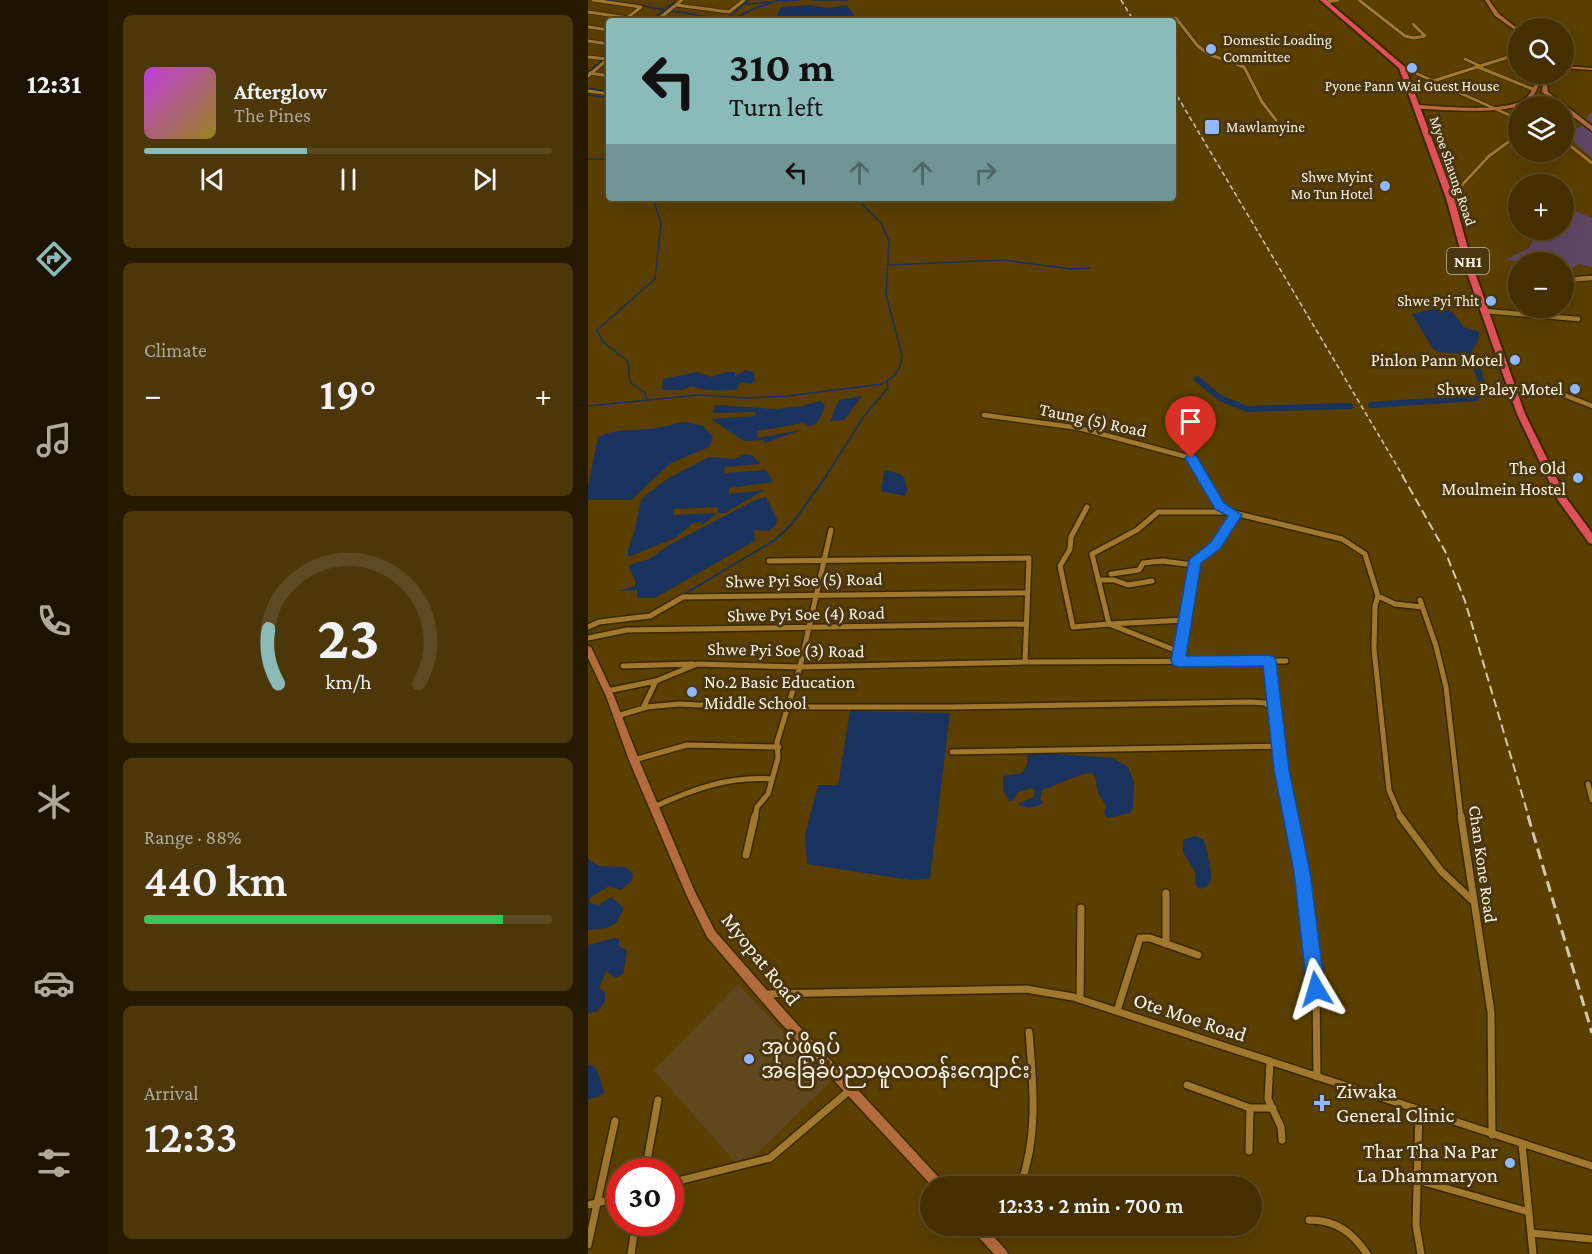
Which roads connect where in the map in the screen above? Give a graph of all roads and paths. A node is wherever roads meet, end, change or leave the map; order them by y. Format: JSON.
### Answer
{"nodes":[{"id":1,"x":593,"y":0,"type":"edge"},
{"id":2,"x":682,"y":0,"type":"edge"},
{"id":3,"x":736,"y":0,"type":"edge"},
{"id":4,"x":1338,"y":0,"type":"edge"},
{"id":5,"x":1359,"y":0,"type":"edge"},
{"id":6,"x":1487,"y":0,"type":"edge"},
{"id":7,"x":744,"y":1,"type":"edge"},
{"id":8,"x":1325,"y":1,"type":"edge"},
{"id":9,"x":676,"y":4,"type":"junction"},
{"id":10,"x":588,"y":12,"type":"edge"},
{"id":11,"x":627,"y":18,"type":"joint"},
{"id":12,"x":660,"y":18,"type":"edge"},
{"id":13,"x":1176,"y":18,"type":"edge"},
{"id":14,"x":1508,"y":23,"type":"edge"},
{"id":15,"x":1413,"y":24,"type":"dead end"},
{"id":16,"x":588,"y":27,"type":"edge"},
{"id":17,"x":606,"y":30,"type":"edge"},
{"id":18,"x":588,"y":41,"type":"edge"},
{"id":19,"x":606,"y":44,"type":"edge"},
{"id":20,"x":588,"y":57,"type":"edge"},
{"id":21,"x":1508,"y":57,"type":"edge"},
{"id":22,"x":606,"y":59,"type":"edge"},
{"id":23,"x":1465,"y":59,"type":"dead end"},
{"id":24,"x":606,"y":61,"type":"edge"},
{"id":25,"x":1402,"y":67,"type":"junction"},
{"id":26,"x":1479,"y":67,"type":"junction"},
{"id":27,"x":1574,"y":68,"type":"edge"},
{"id":28,"x":1592,"y":69,"type":"edge"},
{"id":29,"x":589,"y":74,"type":"edge"},
{"id":30,"x":606,"y":76,"type":"edge"},
{"id":31,"x":1433,"y":81,"type":"junction"},
{"id":32,"x":1538,"y":84,"type":"edge"},
{"id":33,"x":1535,"y":90,"type":"junction"},
{"id":34,"x":588,"y":91,"type":"edge"},
{"id":35,"x":606,"y":94,"type":"edge"},
{"id":36,"x":1418,"y":107,"type":"junction"},
{"id":37,"x":1493,"y":109,"type":"junction"},
{"id":38,"x":1574,"y":115,"type":"edge"},
{"id":39,"x":1508,"y":116,"type":"edge"},
{"id":40,"x":1276,"y":120,"type":"dead end"},
{"id":41,"x":1592,"y":129,"type":"edge"},
{"id":42,"x":1508,"y":142,"type":"edge"},
{"id":43,"x":1574,"y":149,"type":"edge"},
{"id":44,"x":1592,"y":163,"type":"edge"},
{"id":45,"x":1450,"y":198,"type":"junction"},
{"id":46,"x":1592,"y":278,"type":"edge"},
{"id":47,"x":1574,"y":280,"type":"edge"},
{"id":48,"x":1485,"y":311,"type":"junction"},
{"id":49,"x":1578,"y":319,"type":"dead end"},
{"id":50,"x":1512,"y":388,"type":"junction"},
{"id":51,"x":1592,"y":406,"type":"edge"},
{"id":52,"x":984,"y":415,"type":"dead end"},
{"id":53,"x":1087,"y":507,"type":"dead end"},
{"id":54,"x":1233,"y":513,"type":"junction"},
{"id":55,"x":831,"y":530,"type":"dead end"},
{"id":56,"x":1592,"y":540,"type":"edge"},
{"id":57,"x":769,"y":561,"type":"dead end"},
{"id":58,"x":824,"y":561,"type":"junction"},
{"id":59,"x":1194,"y":565,"type":"junction"},
{"id":60,"x":1111,"y":574,"type":"dead end"},
{"id":61,"x":1098,"y":580,"type":"junction"},
{"id":62,"x":1152,"y":581,"type":"dead end"},
{"id":63,"x":1026,"y":593,"type":"junction"},
{"id":64,"x":816,"y":595,"type":"junction"},
{"id":65,"x":1378,"y":596,"type":"junction"},
{"id":66,"x":1185,"y":620,"type":"junction"},
{"id":67,"x":1026,"y":624,"type":"junction"},
{"id":68,"x":1109,"y":624,"type":"junction"},
{"id":69,"x":588,"y":627,"type":"edge"},
{"id":70,"x":810,"y":629,"type":"junction"},
{"id":71,"x":588,"y":638,"type":"edge"},
{"id":72,"x":588,"y":649,"type":"edge"},
{"id":73,"x":1180,"y":652,"type":"junction"},
{"id":74,"x":1178,"y":661,"type":"junction"},
{"id":75,"x":1269,"y":661,"type":"junction"},
{"id":76,"x":1286,"y":661,"type":"dead end"},
{"id":77,"x":1025,"y":662,"type":"junction"},
{"id":78,"x":697,"y":664,"type":"junction"},
{"id":79,"x":623,"y":666,"type":"dead end"},
{"id":80,"x":800,"y":667,"type":"junction"},
{"id":81,"x":656,"y":681,"type":"junction"},
{"id":82,"x":607,"y":691,"type":"junction"},
{"id":83,"x":788,"y":707,"type":"junction"},
{"id":84,"x":643,"y":708,"type":"junction"},
{"id":85,"x":1276,"y":712,"type":"junction"},
{"id":86,"x":617,"y":716,"type":"junction"},
{"id":87,"x":1279,"y":746,"type":"junction"},
{"id":88,"x":778,"y":747,"type":"junction"},
{"id":89,"x":952,"y":752,"type":"dead end"},
{"id":90,"x":634,"y":760,"type":"junction"},
{"id":91,"x":772,"y":779,"type":"junction"},
{"id":92,"x":1588,"y":784,"type":"dead end"},
{"id":93,"x":1592,"y":800,"type":"edge"},
{"id":94,"x":653,"y":807,"type":"junction"},
{"id":95,"x":746,"y":855,"type":"dead end"},
{"id":96,"x":1166,"y":893,"type":"dead end"},
{"id":97,"x":1472,"y":900,"type":"junction"},
{"id":98,"x":1081,"y":908,"type":"dead end"},
{"id":99,"x":1166,"y":944,"type":"junction"},
{"id":100,"x":1198,"y":955,"type":"dead end"},
{"id":101,"x":763,"y":994,"type":"junction"},
{"id":102,"x":1080,"y":999,"type":"junction"},
{"id":103,"x":1118,"y":1011,"type":"junction"},
{"id":104,"x":1029,"y":1032,"type":"dead end"},
{"id":105,"x":1270,"y":1061,"type":"junction"},
{"id":106,"x":1317,"y":1077,"type":"junction"},
{"id":107,"x":1186,"y":1085,"type":"dead end"},
{"id":108,"x":850,"y":1090,"type":"junction"},
{"id":109,"x":658,"y":1100,"type":"dead end"},
{"id":110,"x":1250,"y":1108,"type":"junction"},
{"id":111,"x":1273,"y":1108,"type":"junction"},
{"id":112,"x":1419,"y":1111,"type":"junction"},
{"id":113,"x":615,"y":1121,"type":"dead end"},
{"id":114,"x":1492,"y":1135,"type":"junction"},
{"id":115,"x":1282,"y":1140,"type":"dead end"},
{"id":116,"x":1522,"y":1144,"type":"junction"},
{"id":117,"x":1248,"y":1151,"type":"dead end"},
{"id":118,"x":648,"y":1158,"type":"edge"},
{"id":119,"x":1592,"y":1166,"type":"edge"},
{"id":120,"x":930,"y":1176,"type":"edge"},
{"id":121,"x":1025,"y":1176,"type":"edge"},
{"id":122,"x":684,"y":1180,"type":"edge"},
{"id":123,"x":1417,"y":1180,"type":"junction"},
{"id":124,"x":592,"y":1204,"type":"edge"},
{"id":125,"x":1529,"y":1212,"type":"junction"},
{"id":126,"x":1309,"y":1220,"type":"dead end"},
{"id":127,"x":1531,"y":1233,"type":"junction"},
{"id":128,"x":634,"y":1236,"type":"edge"},
{"id":129,"x":986,"y":1236,"type":"edge"},
{"id":130,"x":1592,"y":1239,"type":"edge"},
{"id":131,"x":588,"y":1245,"type":"edge"},
{"id":132,"x":631,"y":1254,"type":"edge"},
{"id":133,"x":1002,"y":1254,"type":"edge"},
{"id":134,"x":1367,"y":1254,"type":"edge"},
{"id":135,"x":1421,"y":1254,"type":"edge"},
{"id":136,"x":1533,"y":1254,"type":"edge"}],
"edges":[{"from":1,"to":11,"type":"street"},
{"from":2,"to":9,"type":"street"},
{"from":3,"to":7,"type":"street"},
{"from":4,"to":8,"type":"street"},
{"from":5,"to":15,"type":"street"},
{"from":6,"to":14,"type":"main road"},
{"from":7,"to":9,"type":"street"},
{"from":8,"to":25,"type":"highway","name":"Myoe Shaung Road","number":"NH1"},
{"from":9,"to":12,"type":"street"},
{"from":10,"to":11,"type":"street"},
{"from":13,"to":40,"type":"street"},
{"from":16,"to":17,"type":"street"},
{"from":18,"to":19,"type":"street"},
{"from":20,"to":22,"type":"street"},
{"from":21,"to":26,"type":"street"},
{"from":23,"to":26,"type":"street"},
{"from":24,"to":29,"type":"street"},
{"from":25,"to":31,"type":"street"},
{"from":25,"to":36,"type":"highway","name":"Myoe Shaung Road","number":"NH1"},
{"from":26,"to":31,"type":"street"},
{"from":26,"to":33,"type":"street"},
{"from":27,"to":28,"type":"main road"},
{"from":29,"to":30,"type":"street"},
{"from":31,"to":37,"type":"street"},
{"from":32,"to":33,"type":"main road"},
{"from":33,"to":37,"type":"main road"},
{"from":34,"to":35,"type":"street"},
{"from":36,"to":37,"type":"main road"},
{"from":36,"to":45,"type":"highway","name":"Myoe Shaung Road","number":"NH1"},
{"from":37,"to":39,"type":"street"},
{"from":38,"to":41,"type":"main road"},
{"from":42,"to":45,"type":"street"},
{"from":43,"to":44,"type":"street"},
{"from":45,"to":48,"type":"highway","name":"Myoe Shaung Road","number":"NH1"},
{"from":46,"to":47,"type":"street"},
{"from":48,"to":49,"type":"street"},
{"from":48,"to":50,"type":"highway","name":"Myoe Shaung Road","number":"NH1"},
{"from":50,"to":51,"type":"street"},
{"from":50,"to":56,"type":"highway","name":"Myoe Shaung Road","number":"NH1"},
{"from":52,"to":54,"type":"street","name":"Taung (5) Road"},
{"from":53,"to":68,"type":"street"},
{"from":54,"to":59,"type":"street"},
{"from":54,"to":61,"type":"street"},
{"from":54,"to":65,"type":"street"},
{"from":55,"to":58,"type":"street"},
{"from":57,"to":58,"type":"street"},
{"from":58,"to":63,"type":"street"},
{"from":58,"to":64,"type":"street"},
{"from":59,"to":60,"type":"street"},
{"from":59,"to":66,"type":"street"},
{"from":61,"to":62,"type":"street"},
{"from":61,"to":68,"type":"street"},
{"from":63,"to":64,"type":"street","name":"Shwe Pyi Soe (5) Road"},
{"from":63,"to":67,"type":"street"},
{"from":64,"to":69,"type":"street","name":"Shwe Pyi Soe (5) Road"},
{"from":64,"to":70,"type":"street"},
{"from":65,"to":97,"type":"street"},
{"from":65,"to":97,"type":"street","name":"Chan Kone Road"},
{"from":66,"to":68,"type":"street"},
{"from":66,"to":73,"type":"street"},
{"from":67,"to":70,"type":"street","name":"Shwe Pyi Soe (4) Road"},
{"from":67,"to":77,"type":"street"},
{"from":68,"to":73,"type":"street"},
{"from":70,"to":71,"type":"street","name":"Shwe Pyi Soe (4) Road"},
{"from":70,"to":80,"type":"street"},
{"from":72,"to":82,"type":"main road","name":"Myopat Road"},
{"from":73,"to":74,"type":"street"},
{"from":74,"to":75,"type":"street","name":"Shwe Pyi Soe (3) Road"},
{"from":74,"to":77,"type":"street","name":"Shwe Pyi Soe (3) Road"},
{"from":75,"to":76,"type":"street","name":"Shwe Pyi Soe (3) Road"},
{"from":75,"to":85,"type":"street"},
{"from":77,"to":80,"type":"street","name":"Shwe Pyi Soe (3) Road"},
{"from":78,"to":79,"type":"street"},
{"from":78,"to":80,"type":"street","name":"Shwe Pyi Soe (3) Road"},
{"from":78,"to":81,"type":"street","name":"Shwe Pyi Soe (3) Road"},
{"from":80,"to":83,"type":"street"},
{"from":81,"to":82,"type":"street","name":"Shwe Pyi Soe (3) Road"},
{"from":81,"to":84,"type":"street"},
{"from":82,"to":86,"type":"main road","name":"Myopat Road"},
{"from":83,"to":84,"type":"street"},
{"from":83,"to":85,"type":"street"},
{"from":83,"to":88,"type":"street"},
{"from":84,"to":86,"type":"street"},
{"from":85,"to":87,"type":"street"},
{"from":86,"to":90,"type":"main road","name":"Myopat Road"},
{"from":87,"to":89,"type":"street"},
{"from":87,"to":106,"type":"street"},
{"from":88,"to":90,"type":"street"},
{"from":88,"to":91,"type":"street"},
{"from":90,"to":94,"type":"main road","name":"Myopat Road"},
{"from":91,"to":94,"type":"street"},
{"from":91,"to":95,"type":"street"},
{"from":92,"to":93,"type":"street"},
{"from":94,"to":101,"type":"main road","name":"Myopat Road"},
{"from":96,"to":99,"type":"street"},
{"from":97,"to":114,"type":"street","name":"Chan Kone Road"},
{"from":98,"to":102,"type":"street"},
{"from":99,"to":100,"type":"street"},
{"from":99,"to":103,"type":"street"},
{"from":101,"to":102,"type":"street","name":"Ote Moe Road"},
{"from":101,"to":108,"type":"main road","name":"Myopat Road"},
{"from":102,"to":103,"type":"street","name":"Ote Moe Road"},
{"from":103,"to":105,"type":"street","name":"Ote Moe Road"},
{"from":104,"to":121,"type":"street"},
{"from":105,"to":106,"type":"street","name":"Ote Moe Road"},
{"from":105,"to":111,"type":"street"},
{"from":106,"to":112,"type":"street","name":"Ote Moe Road"},
{"from":107,"to":110,"type":"street"},
{"from":108,"to":120,"type":"main road","name":"Myopat Road"},
{"from":108,"to":122,"type":"street"},
{"from":109,"to":118,"type":"street"},
{"from":110,"to":111,"type":"street"},
{"from":110,"to":117,"type":"street"},
{"from":111,"to":115,"type":"street"},
{"from":112,"to":114,"type":"street","name":"Ote Moe Road"},
{"from":112,"to":123,"type":"street"},
{"from":113,"to":124,"type":"street"},
{"from":114,"to":116,"type":"street","name":"Ote Moe Road"},
{"from":116,"to":119,"type":"street","name":"Ote Moe Road"},
{"from":116,"to":125,"type":"street"},
{"from":123,"to":125,"type":"street"},
{"from":123,"to":135,"type":"street"},
{"from":124,"to":131,"type":"street"},
{"from":125,"to":127,"type":"street"},
{"from":126,"to":134,"type":"street"},
{"from":127,"to":130,"type":"street"},
{"from":127,"to":136,"type":"street"},
{"from":128,"to":132,"type":"street"},
{"from":129,"to":133,"type":"main road"}]}
